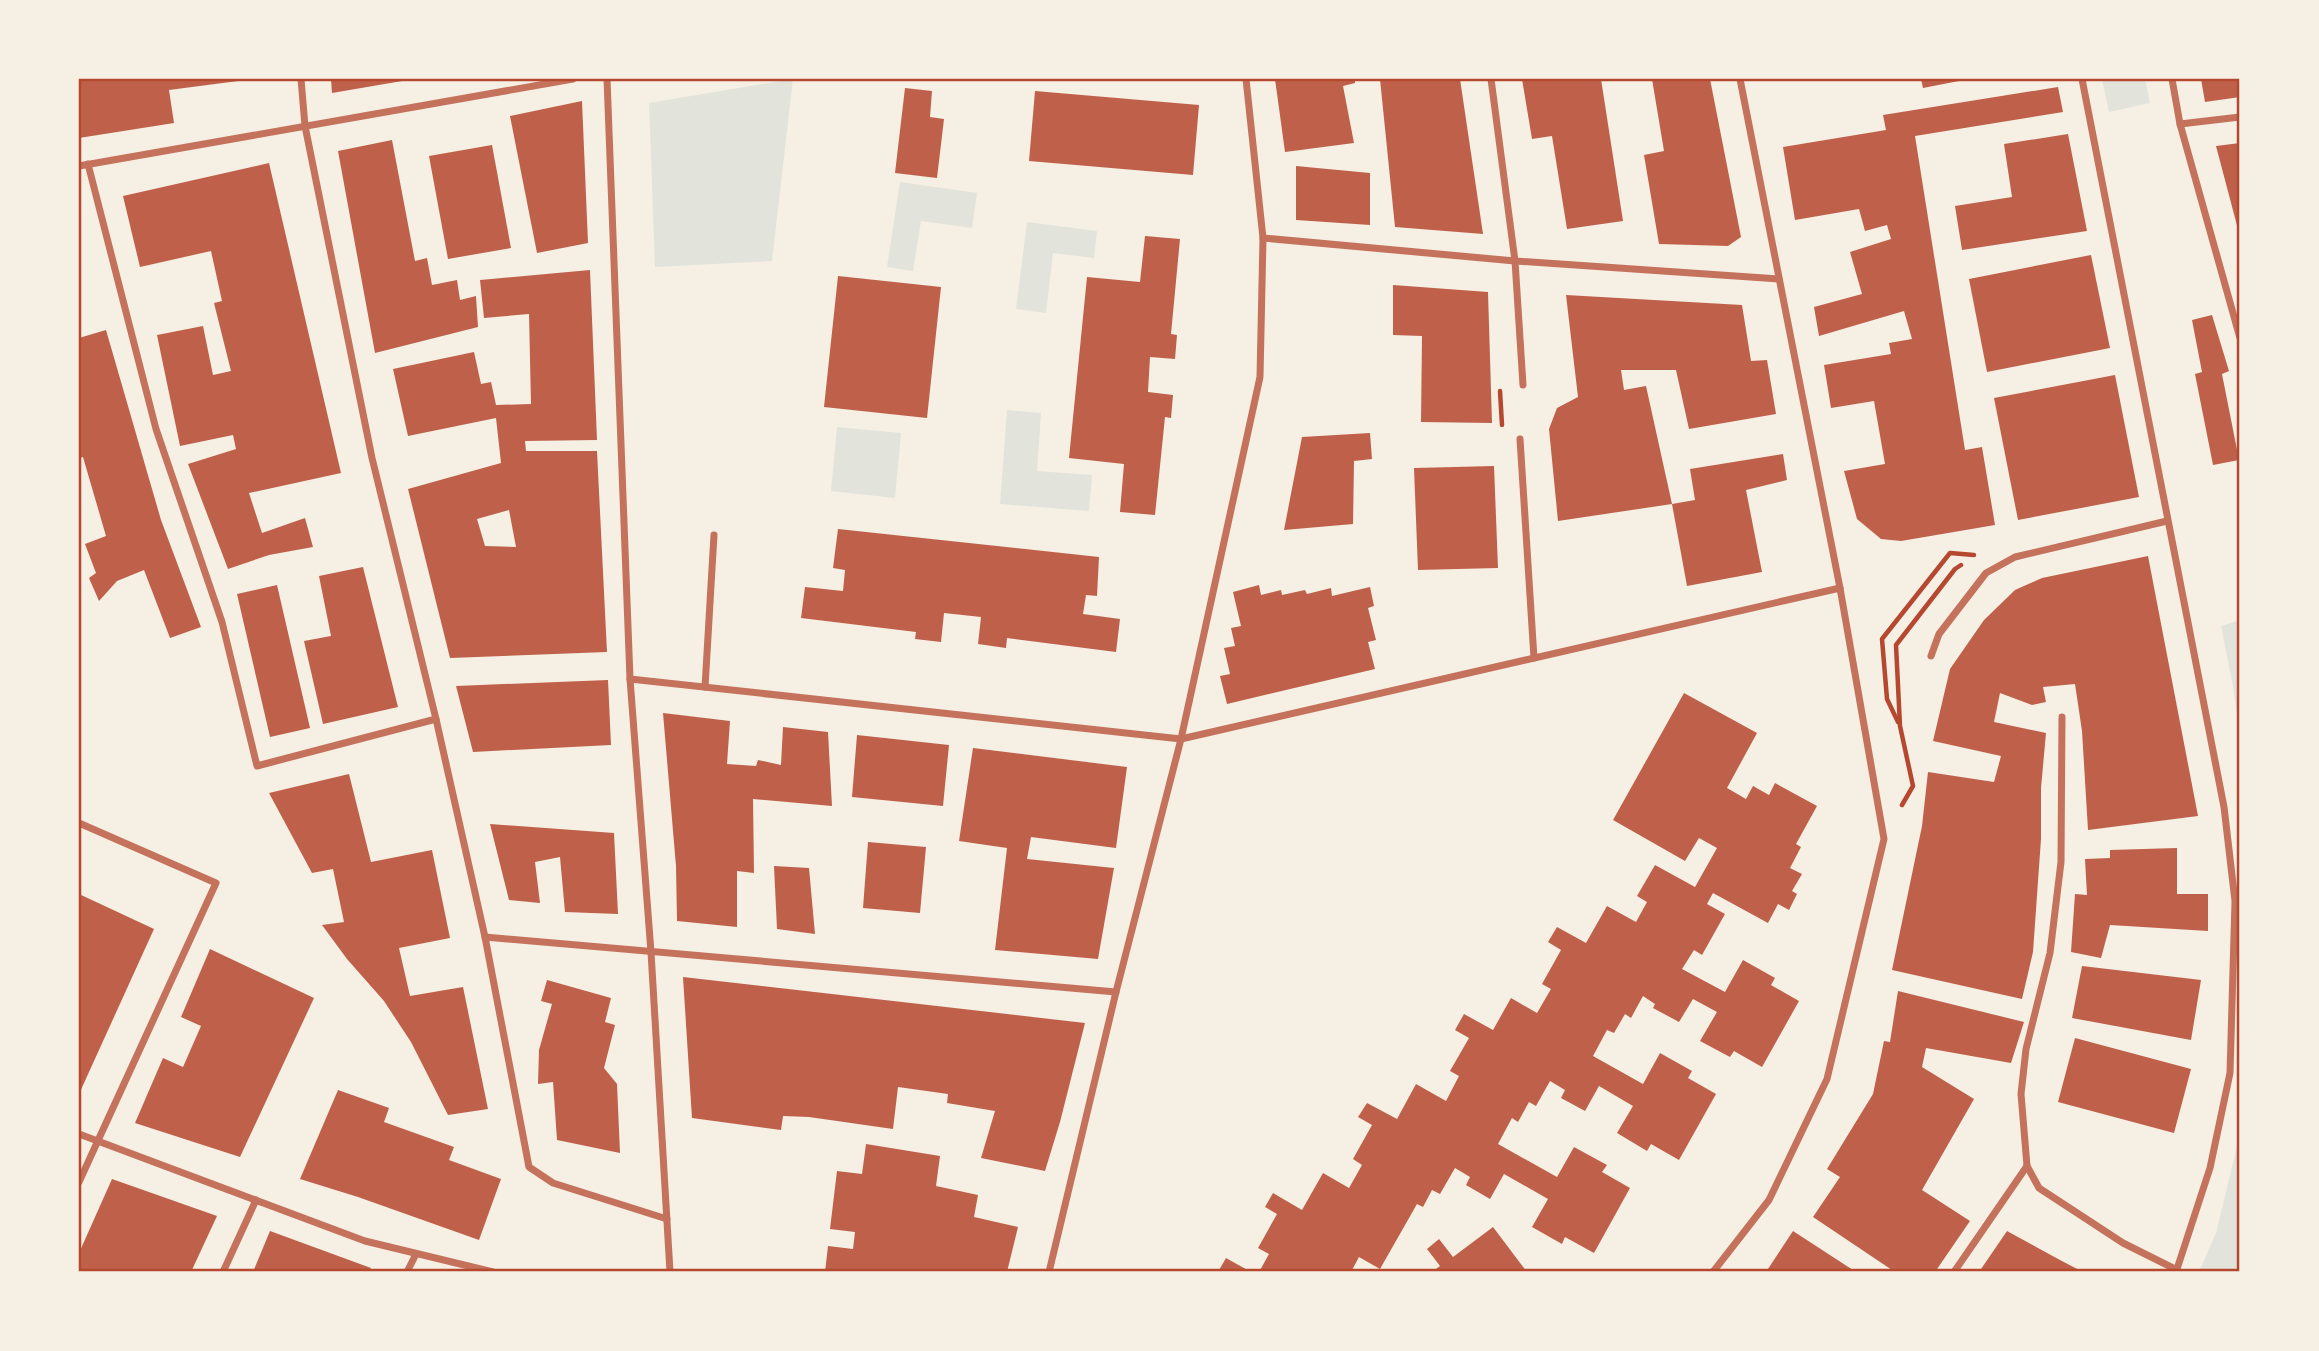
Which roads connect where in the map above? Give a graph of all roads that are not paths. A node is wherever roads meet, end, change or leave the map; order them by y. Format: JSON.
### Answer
{"nodes":[{"id":1,"x":301,"y":79,"type":"edge"},
{"id":2,"x":573,"y":79,"type":"edge"},
{"id":3,"x":607,"y":79,"type":"edge"},
{"id":4,"x":1246,"y":79,"type":"edge"},
{"id":5,"x":1490,"y":79,"type":"edge"},
{"id":6,"x":1740,"y":79,"type":"edge"},
{"id":7,"x":2082,"y":79,"type":"edge"},
{"id":8,"x":2172,"y":79,"type":"edge"},
{"id":9,"x":2240,"y":117,"type":"edge"},
{"id":10,"x":2180,"y":124,"type":"junction"},
{"id":11,"x":305,"y":126,"type":"junction"},
{"id":12,"x":88,"y":164,"type":"junction"},
{"id":13,"x":79,"y":166,"type":"edge"},
{"id":14,"x":1263,"y":238,"type":"junction"},
{"id":15,"x":1516,"y":261,"type":"junction"},
{"id":16,"x":1779,"y":279,"type":"junction"},
{"id":17,"x":2240,"y":338,"type":"edge"},
{"id":18,"x":1523,"y":385,"type":"road end"},
{"id":19,"x":1520,"y":439,"type":"road end"},
{"id":20,"x":2167,"y":521,"type":"junction"},
{"id":21,"x":714,"y":535,"type":"dead end"},
{"id":22,"x":1840,"y":588,"type":"junction"},
{"id":23,"x":1931,"y":656,"type":"dead end"},
{"id":24,"x":1534,"y":658,"type":"junction"},
{"id":25,"x":630,"y":679,"type":"junction"},
{"id":26,"x":705,"y":687,"type":"junction"},
{"id":27,"x":2062,"y":717,"type":"dead end"},
{"id":28,"x":436,"y":719,"type":"junction"},
{"id":29,"x":1181,"y":738,"type":"junction"},
{"id":30,"x":79,"y":823,"type":"edge"},
{"id":31,"x":485,"y":937,"type":"junction"},
{"id":32,"x":651,"y":951,"type":"junction"},
{"id":33,"x":1116,"y":992,"type":"junction"},
{"id":34,"x":79,"y":1134,"type":"edge"},
{"id":35,"x":97,"y":1141,"type":"junction"},
{"id":36,"x":2026,"y":1166,"type":"junction"},
{"id":37,"x":79,"y":1182,"type":"edge"},
{"id":38,"x":256,"y":1200,"type":"junction"},
{"id":39,"x":667,"y":1219,"type":"junction"},
{"id":40,"x":416,"y":1254,"type":"junction"},
{"id":41,"x":2176,"y":1271,"type":"edge"},
{"id":42,"x":223,"y":1272,"type":"edge"},
{"id":43,"x":407,"y":1272,"type":"edge"},
{"id":44,"x":493,"y":1272,"type":"edge"},
{"id":45,"x":670,"y":1272,"type":"edge"},
{"id":46,"x":1049,"y":1272,"type":"edge"},
{"id":47,"x":1713,"y":1272,"type":"edge"},
{"id":48,"x":1954,"y":1272,"type":"edge"}],
"edges":[{"from":1,"to":11,"type":"street"},
{"from":2,"to":11,"type":"street"},
{"from":3,"to":25,"type":"street"},
{"from":4,"to":14,"type":"street"},
{"from":5,"to":15,"type":"street"},
{"from":6,"to":16,"type":"street"},
{"from":7,"to":20,"type":"street"},
{"from":8,"to":10,"type":"street"},
{"from":9,"to":10,"type":"street"},
{"from":10,"to":17,"type":"street"},
{"from":11,"to":12,"type":"street"},
{"from":11,"to":28,"type":"street"},
{"from":12,"to":13,"type":"street"},
{"from":12,"to":28,"type":"street"},
{"from":14,"to":15,"type":"street"},
{"from":14,"to":29,"type":"street"},
{"from":15,"to":16,"type":"street"},
{"from":15,"to":18,"type":"street"},
{"from":16,"to":22,"type":"street"},
{"from":19,"to":24,"type":"street"},
{"from":20,"to":23,"type":"street"},
{"from":20,"to":41,"type":"street"},
{"from":21,"to":26,"type":"street"},
{"from":22,"to":24,"type":"street"},
{"from":22,"to":47,"type":"street"},
{"from":24,"to":29,"type":"street"},
{"from":25,"to":26,"type":"street"},
{"from":25,"to":32,"type":"street"},
{"from":26,"to":29,"type":"street"},
{"from":27,"to":36,"type":"street"},
{"from":28,"to":31,"type":"street"},
{"from":29,"to":33,"type":"street"},
{"from":30,"to":35,"type":"street"},
{"from":31,"to":32,"type":"street"},
{"from":31,"to":39,"type":"street"},
{"from":32,"to":33,"type":"street"},
{"from":32,"to":39,"type":"street"},
{"from":33,"to":46,"type":"street"},
{"from":34,"to":35,"type":"street"},
{"from":35,"to":37,"type":"street"},
{"from":35,"to":38,"type":"street"},
{"from":36,"to":41,"type":"street"},
{"from":36,"to":48,"type":"street"},
{"from":38,"to":40,"type":"street"},
{"from":38,"to":42,"type":"street"},
{"from":39,"to":45,"type":"street"},
{"from":40,"to":43,"type":"street"},
{"from":40,"to":44,"type":"street"}]}
